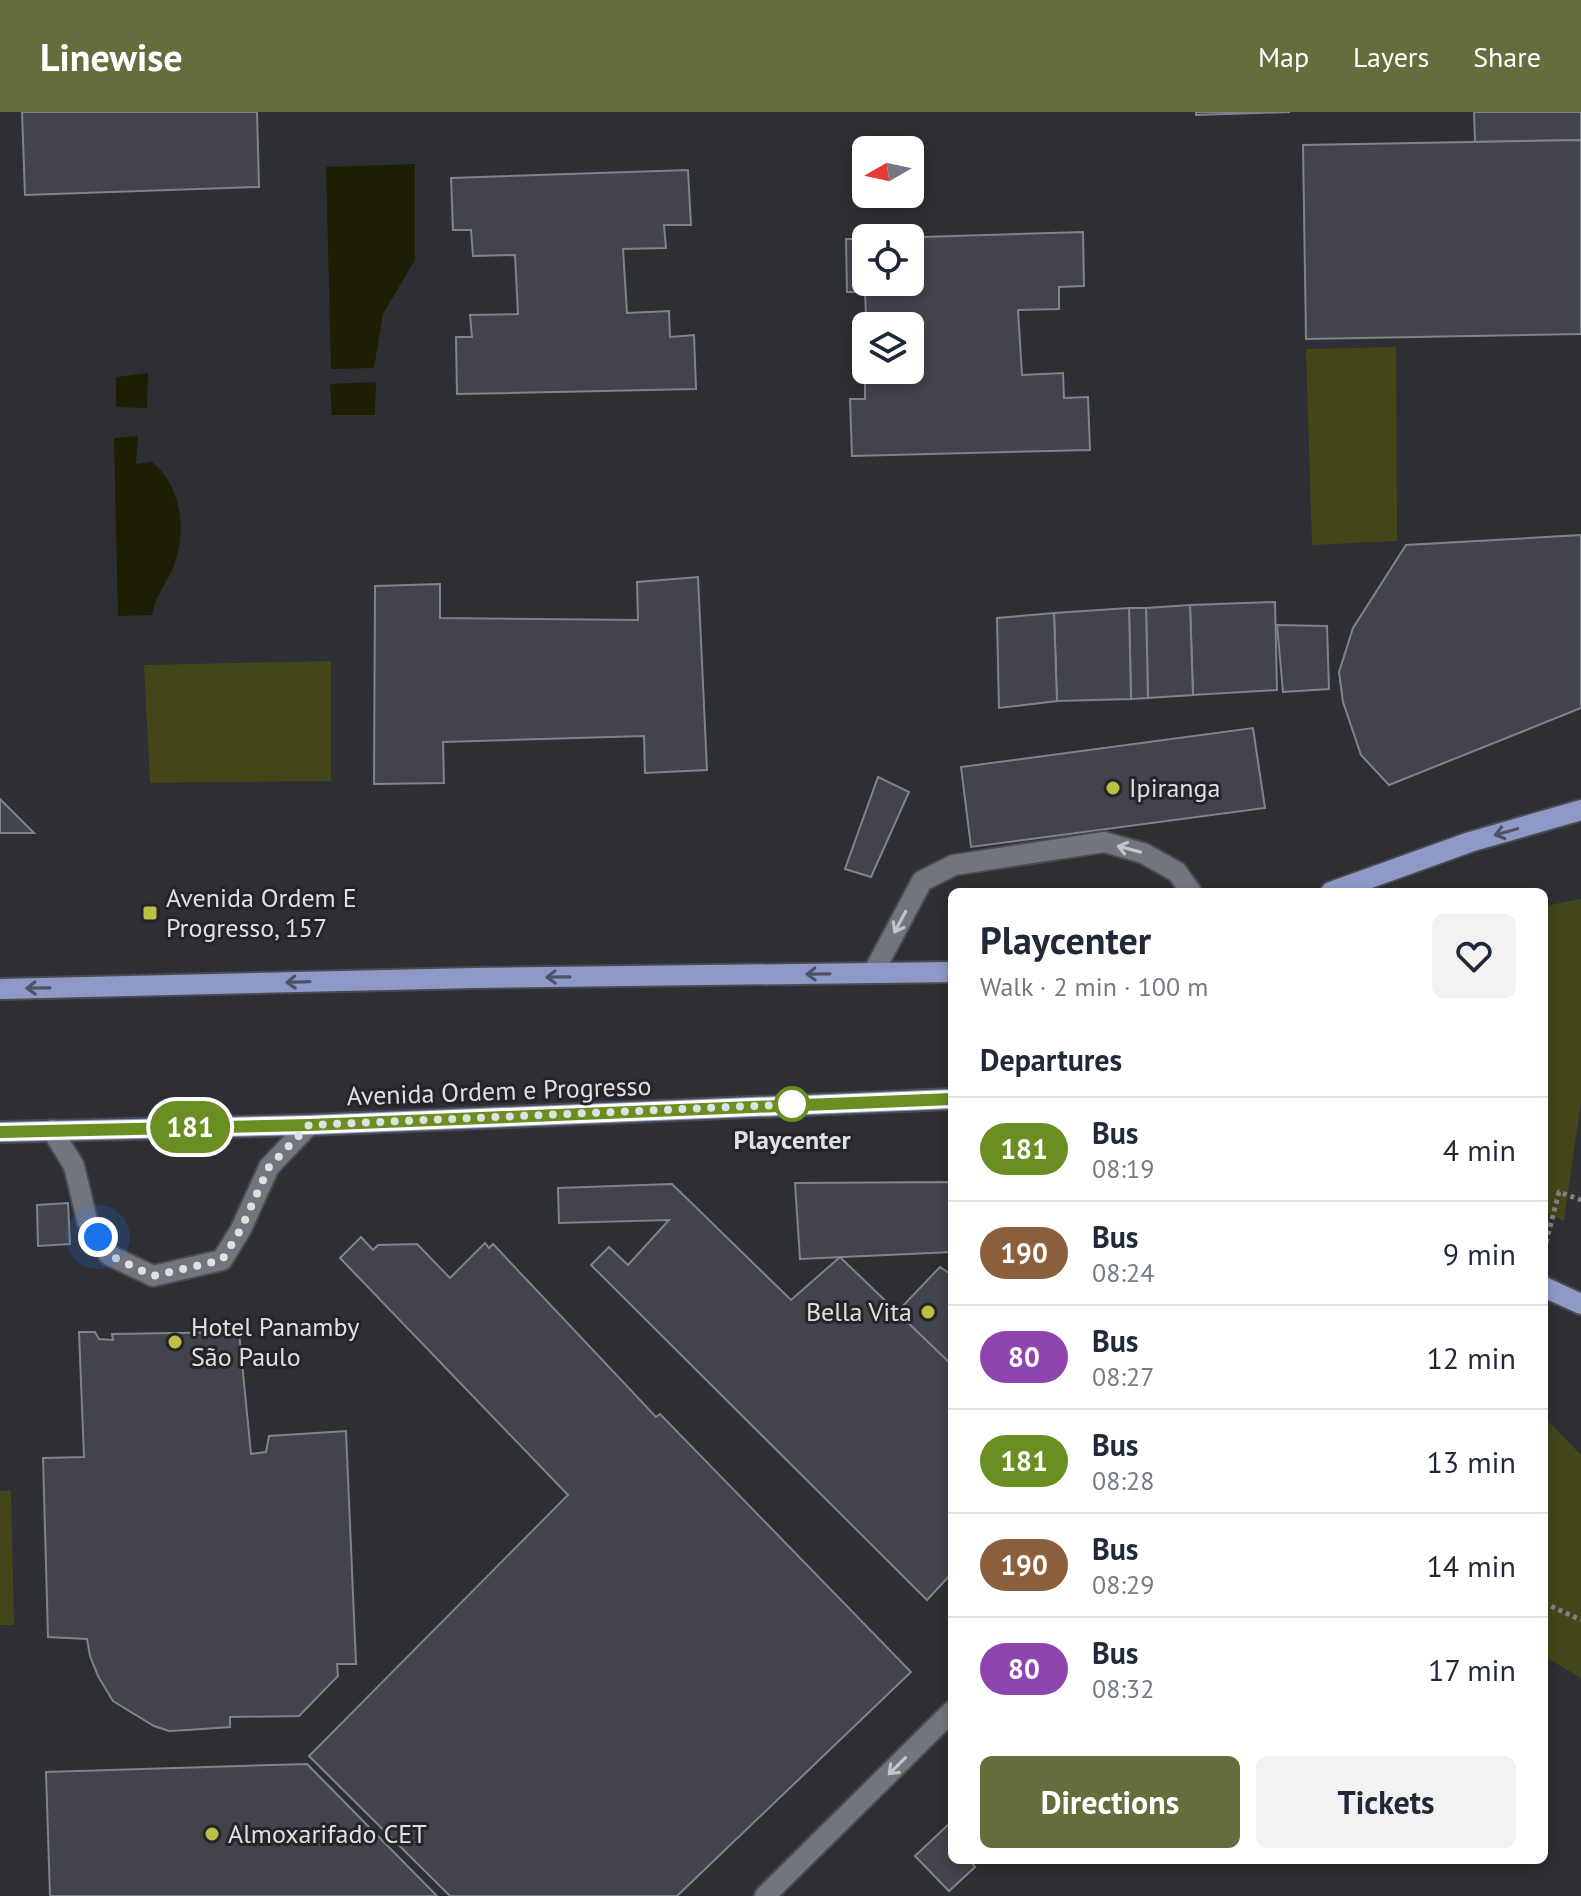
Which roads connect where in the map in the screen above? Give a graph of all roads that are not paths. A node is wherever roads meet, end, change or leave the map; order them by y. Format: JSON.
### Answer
{"nodes":[{"id":1,"x":1581,"y":810,"type":"edge"},
{"id":2,"x":1188,"y":888,"type":"edge"},
{"id":3,"x":1342,"y":888,"type":"edge"},
{"id":4,"x":948,"y":972,"type":"edge"},
{"id":5,"x":873,"y":973,"type":"junction"},
{"id":6,"x":0,"y":989,"type":"edge"},
{"id":7,"x":948,"y":1099,"type":"edge"},
{"id":8,"x":309,"y":1125,"type":"junction"},
{"id":9,"x":52,"y":1130,"type":"junction"},
{"id":10,"x":0,"y":1132,"type":"edge"},
{"id":11,"x":1548,"y":1289,"type":"edge"},
{"id":12,"x":1581,"y":1304,"type":"edge"},
{"id":13,"x":948,"y":1715,"type":"edge"},
{"id":14,"x":765,"y":1896,"type":"edge"}],
"edges":[{"from":1,"to":3,"type":"main road","one_way":true},
{"from":2,"to":5,"type":"street","one_way":true},
{"from":4,"to":5,"type":"main road"},
{"from":5,"to":6,"type":"main road","one_way":true},
{"from":7,"to":8,"type":"main road","name":"Avenida Ordem e Progresso"},
{"from":8,"to":9,"type":"main road","name":"Avenida Ordem e Progresso"},
{"from":8,"to":9,"type":"street"},
{"from":9,"to":10,"type":"main road","name":"Avenida Ordem e Progresso"},
{"from":11,"to":12,"type":"main road"},
{"from":13,"to":14,"type":"street","one_way":true}]}
